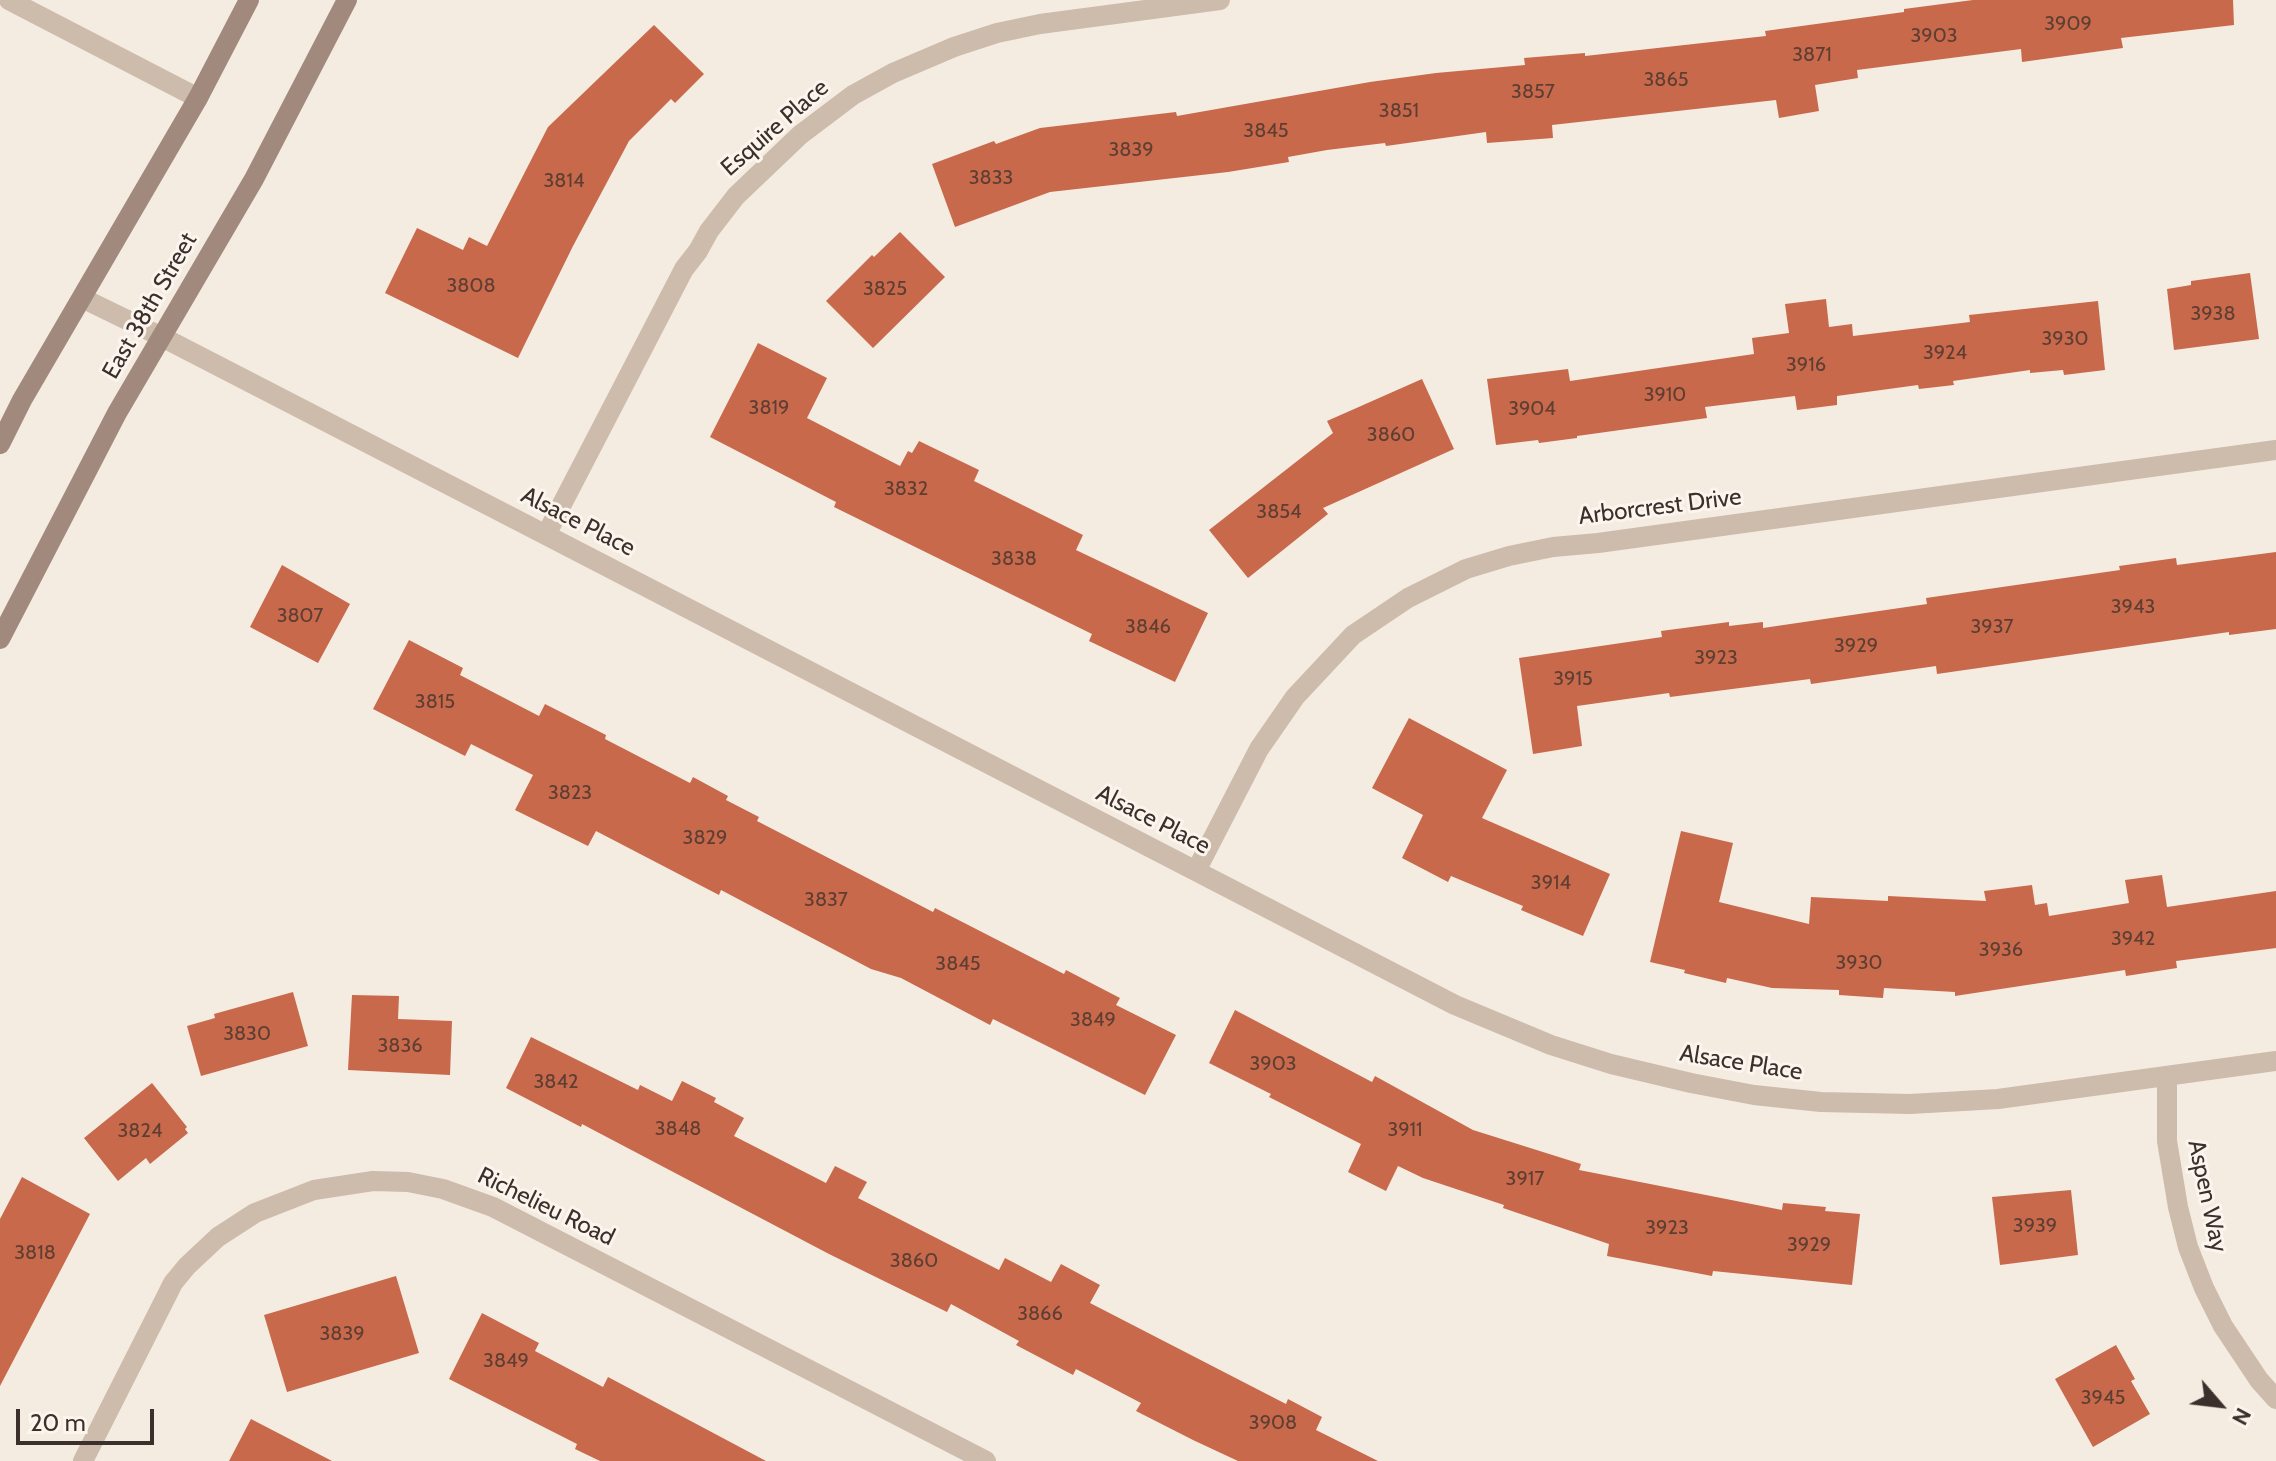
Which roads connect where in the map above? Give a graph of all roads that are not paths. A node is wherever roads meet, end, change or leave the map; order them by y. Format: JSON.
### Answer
{"nodes":[{"id":1,"x":9,"y":0,"type":"edge"},
{"id":2,"x":249,"y":0,"type":"edge"},
{"id":3,"x":347,"y":0,"type":"edge"},
{"id":4,"x":1220,"y":0,"type":"edge"},
{"id":5,"x":1098,"y":8,"type":"edge"},
{"id":6,"x":198,"y":98,"type":"junction"},
{"id":7,"x":82,"y":298,"type":"junction"},
{"id":8,"x":162,"y":337,"type":"junction"},
{"id":9,"x":0,"y":444,"type":"edge"},
{"id":10,"x":2276,"y":450,"type":"edge"},
{"id":11,"x":546,"y":535,"type":"junction"},
{"id":12,"x":0,"y":639,"type":"edge"},
{"id":13,"x":1196,"y":871,"type":"junction"},
{"id":14,"x":2276,"y":1061,"type":"edge"},
{"id":15,"x":2167,"y":1076,"type":"junction"},
{"id":16,"x":2276,"y":1399,"type":"edge"},
{"id":17,"x":83,"y":1461,"type":"edge"},
{"id":18,"x":986,"y":1461,"type":"edge"}],
"edges":[{"from":1,"to":6,"type":"street"},
{"from":2,"to":6,"type":"main road"},
{"from":3,"to":8,"type":"main road","name":"East 38th Street"},
{"from":4,"to":5,"type":"street","name":"Esquire Place"},
{"from":5,"to":11,"type":"street","name":"Esquire Place"},
{"from":6,"to":7,"type":"main road"},
{"from":7,"to":8,"type":"street","name":"Alsace Place"},
{"from":7,"to":9,"type":"main road"},
{"from":8,"to":11,"type":"street","name":"Alsace Place"},
{"from":8,"to":12,"type":"main road","name":"East 38th Street"},
{"from":10,"to":13,"type":"street","name":"Arborcrest Drive"},
{"from":11,"to":13,"type":"street","name":"Alsace Place"},
{"from":13,"to":15,"type":"street","name":"Alsace Place"},
{"from":14,"to":15,"type":"street","name":"Alsace Place"},
{"from":15,"to":16,"type":"street","name":"Aspen Way"},
{"from":17,"to":18,"type":"street","name":"Richelieu Road"}]}
